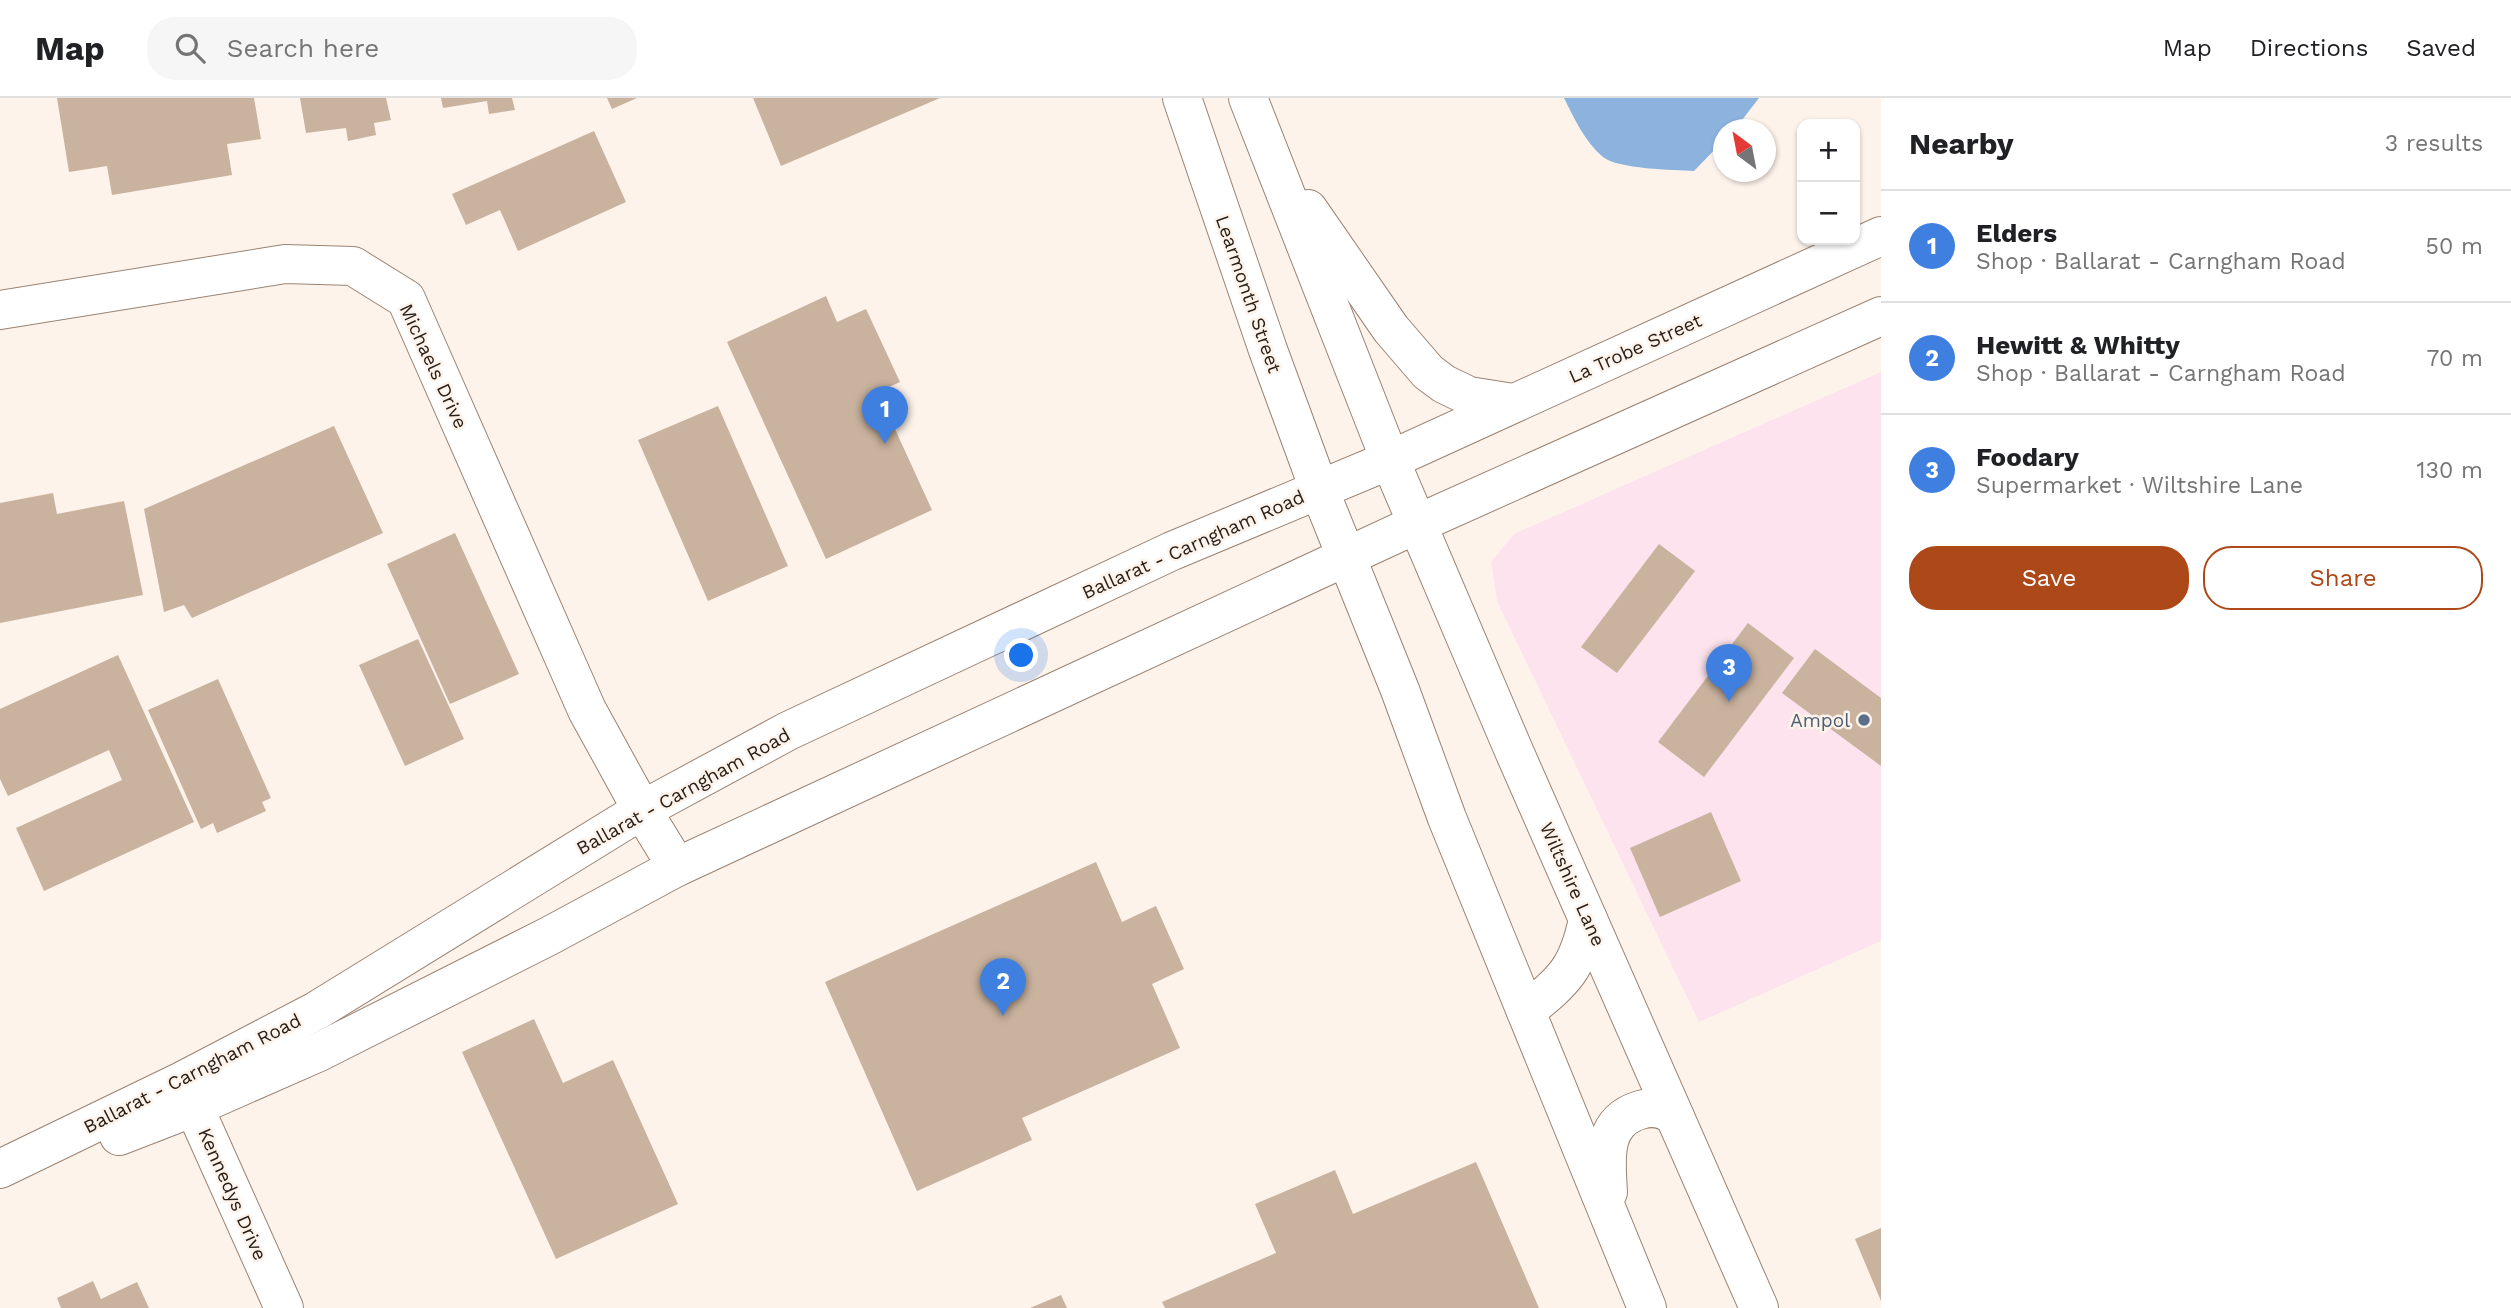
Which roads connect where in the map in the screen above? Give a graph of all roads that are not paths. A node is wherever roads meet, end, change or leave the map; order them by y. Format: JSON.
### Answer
{"nodes":[{"id":1,"x":1182,"y":98,"type":"edge"},
{"id":2,"x":1248,"y":98,"type":"edge"},
{"id":3,"x":1270,"y":152,"type":"junction"},
{"id":4,"x":1881,"y":236,"type":"edge"},
{"id":5,"x":1881,"y":265,"type":"edge"},
{"id":6,"x":1754,"y":294,"type":"junction"},
{"id":7,"x":0,"y":310,"type":"edge"},
{"id":8,"x":1881,"y":316,"type":"edge"},
{"id":9,"x":1513,"y":403,"type":"junction"},
{"id":10,"x":1390,"y":460,"type":"junction"},
{"id":11,"x":1319,"y":489,"type":"junction"},
{"id":12,"x":1417,"y":524,"type":"junction"},
{"id":13,"x":1347,"y":557,"type":"junction"},
{"id":14,"x":642,"y":810,"type":"junction"},
{"id":15,"x":677,"y":867,"type":"junction"},
{"id":16,"x":1588,"y":919,"type":"junction"},
{"id":17,"x":1525,"y":1011,"type":"junction"},
{"id":18,"x":188,"y":1094,"type":"junction"},
{"id":19,"x":1675,"y":1117,"type":"junction"},
{"id":20,"x":0,"y":1169,"type":"edge"},
{"id":21,"x":0,"y":1178,"type":"edge"},
{"id":22,"x":1609,"y":1212,"type":"junction"},
{"id":23,"x":284,"y":1308,"type":"edge"},
{"id":24,"x":1647,"y":1308,"type":"edge"},
{"id":25,"x":1759,"y":1308,"type":"edge"}],
"edges":[{"from":1,"to":11,"type":"main road","name":"Learmonth Street"},
{"from":2,"to":3,"type":"main road"},
{"from":3,"to":9,"type":"main road"},
{"from":3,"to":10,"type":"main road"},
{"from":4,"to":6,"type":"main road","name":"La Trobe Street"},
{"from":5,"to":6,"type":"main road"},
{"from":6,"to":9,"type":"main road","name":"La Trobe Street"},
{"from":7,"to":14,"type":"main road","name":"Michaels Drive"},
{"from":8,"to":12,"type":"main road"},
{"from":9,"to":10,"type":"main road","name":"La Trobe Street"},
{"from":10,"to":11,"type":"main road","name":"Ballarat - Carngham Road"},
{"from":10,"to":12,"type":"main road","name":"Wiltshire Lane"},
{"from":11,"to":13,"type":"main road"},
{"from":11,"to":14,"type":"main road","name":"Ballarat - Carngham Road"},
{"from":12,"to":13,"type":"main road","name":"Ballarat - Carngham Road"},
{"from":12,"to":16,"type":"main road","name":"Wiltshire Lane"},
{"from":13,"to":15,"type":"main road","name":"Ballarat - Carngham Road"},
{"from":13,"to":17,"type":"main road"},
{"from":14,"to":15,"type":"main road","name":"Michaels Drive"},
{"from":14,"to":18,"type":"main road","name":"Ballarat - Carngham Road"},
{"from":15,"to":18,"type":"main road","name":"Ballarat - Carngham Road"},
{"from":16,"to":17,"type":"main road"},
{"from":16,"to":19,"type":"main road","name":"Wiltshire Lane"},
{"from":17,"to":22,"type":"main road"},
{"from":18,"to":20,"type":"main road","name":"Ballarat - Carngham Road"},
{"from":18,"to":21,"type":"main road","name":"Ballarat - Carngham Road"},
{"from":18,"to":23,"type":"main road","name":"Kennedys Drive"},
{"from":19,"to":22,"type":"main road"},
{"from":19,"to":25,"type":"main road","name":"Wiltshire Lane"},
{"from":22,"to":24,"type":"main road"}]}
